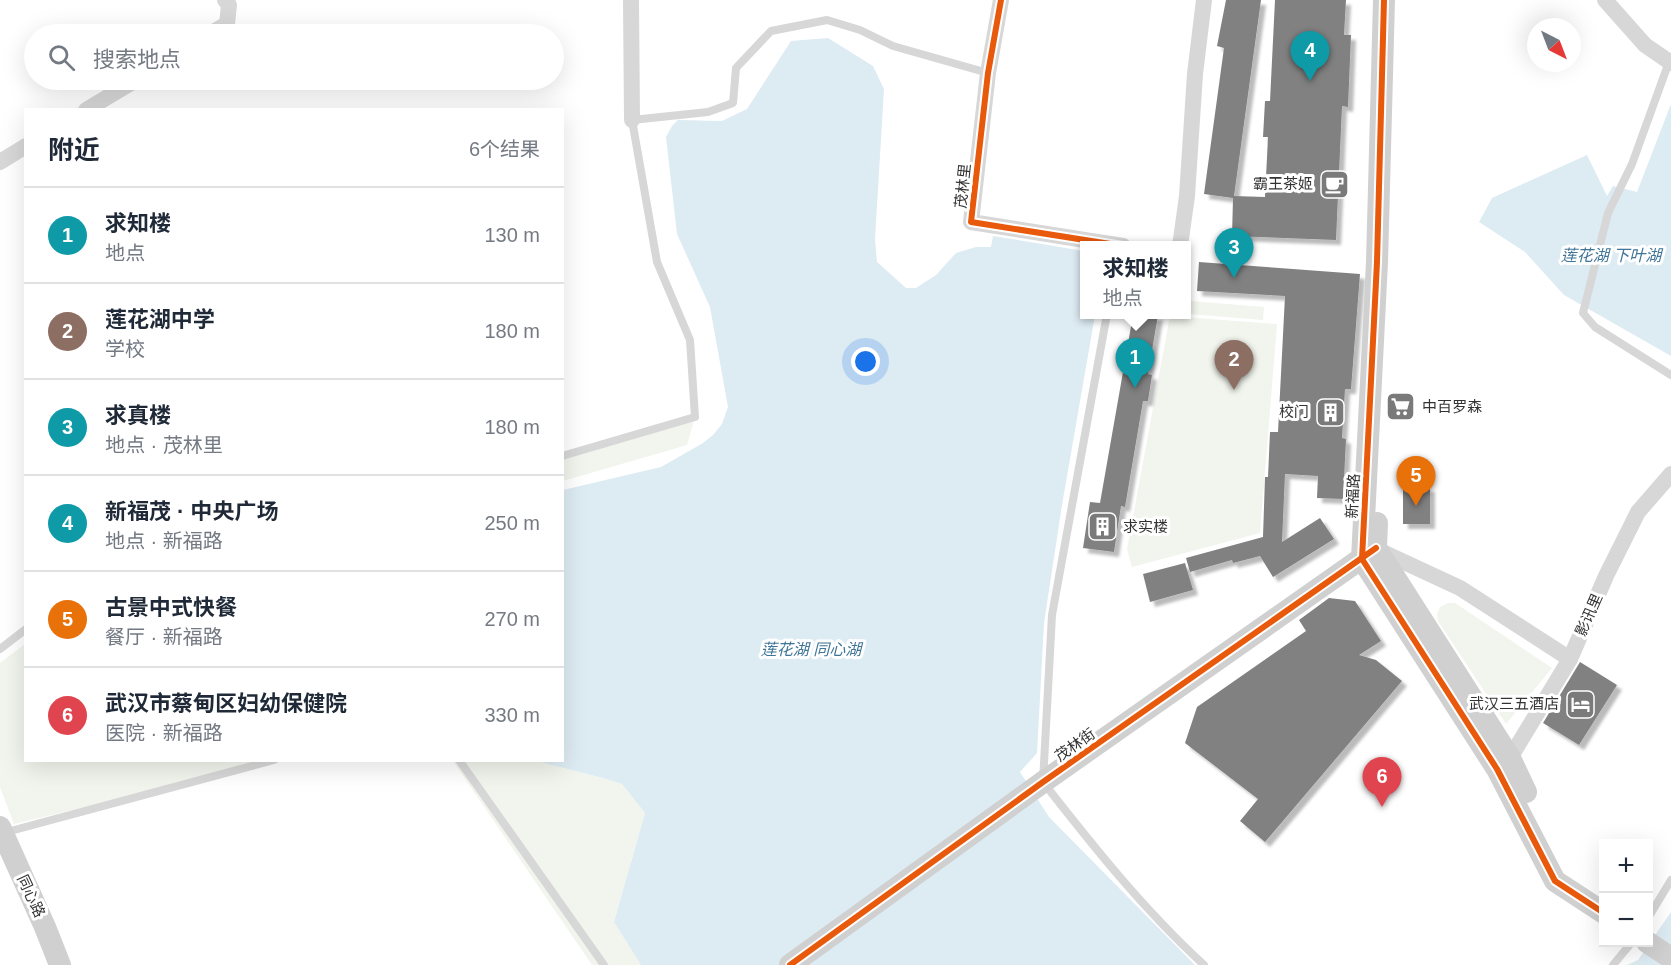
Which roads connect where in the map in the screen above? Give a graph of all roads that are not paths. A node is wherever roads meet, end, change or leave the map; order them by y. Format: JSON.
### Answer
{"nodes":[{"id":1,"x":225,"y":0,"type":"edge"},
{"id":2,"x":631,"y":0,"type":"edge"},
{"id":3,"x":1001,"y":0,"type":"edge"},
{"id":4,"x":1204,"y":0,"type":"edge"},
{"id":5,"x":1384,"y":0,"type":"edge"},
{"id":6,"x":1399,"y":0,"type":"edge"},
{"id":7,"x":1605,"y":0,"type":"edge"},
{"id":8,"x":227,"y":24,"type":"edge"},
{"id":9,"x":1670,"y":60,"type":"edge"},
{"id":10,"x":988,"y":73,"type":"junction"},
{"id":11,"x":119,"y":90,"type":"edge"},
{"id":12,"x":89,"y":108,"type":"edge"},
{"id":13,"x":632,"y":120,"type":"junction"},
{"id":14,"x":24,"y":147,"type":"edge"},
{"id":15,"x":0,"y":162,"type":"edge"},
{"id":16,"x":1092,"y":241,"type":"edge"},
{"id":17,"x":1181,"y":241,"type":"edge"},
{"id":18,"x":1106,"y":319,"type":"edge"},
{"id":19,"x":1671,"y":375,"type":"edge"},
{"id":20,"x":564,"y":455,"type":"edge"},
{"id":21,"x":1671,"y":474,"type":"edge"},
{"id":22,"x":1369,"y":554,"type":"junction"},
{"id":23,"x":24,"y":631,"type":"edge"},
{"id":24,"x":0,"y":649,"type":"edge"},
{"id":25,"x":1570,"y":659,"type":"junction"},
{"id":26,"x":1510,"y":758,"type":"junction"},
{"id":27,"x":266,"y":762,"type":"edge"},
{"id":28,"x":460,"y":762,"type":"edge"},
{"id":29,"x":1043,"y":782,"type":"junction"},
{"id":30,"x":1,"y":830,"type":"edge"},
{"id":31,"x":1671,"y":880,"type":"edge"},
{"id":32,"x":1599,"y":897,"type":"edge"},
{"id":33,"x":1599,"y":910,"type":"edge"},
{"id":34,"x":1653,"y":917,"type":"edge"},
{"id":35,"x":1653,"y":938,"type":"edge"},
{"id":36,"x":1653,"y":941,"type":"edge"},
{"id":37,"x":1632,"y":947,"type":"edge"},
{"id":38,"x":1671,"y":947,"type":"edge"},
{"id":39,"x":1671,"y":958,"type":"edge"},
{"id":40,"x":58,"y":964,"type":"edge"},
{"id":41,"x":604,"y":965,"type":"edge"},
{"id":42,"x":790,"y":965,"type":"edge"},
{"id":43,"x":1204,"y":965,"type":"edge"},
{"id":44,"x":1613,"y":965,"type":"edge"}],
"edges":[{"from":1,"to":8,"type":"street"},
{"from":2,"to":13,"type":"street"},
{"from":3,"to":10,"type":"street","name":"茂林里"},
{"from":4,"to":17,"type":"street"},
{"from":5,"to":22,"type":"street","name":"新福路"},
{"from":6,"to":22,"type":"street","name":"新福路"},
{"from":7,"to":9,"type":"street"},
{"from":9,"to":19,"type":"lane"},
{"from":10,"to":13,"type":"lane"},
{"from":10,"to":16,"type":"street","name":"茂林里"},
{"from":11,"to":12,"type":"street"},
{"from":13,"to":20,"type":"lane"},
{"from":14,"to":15,"type":"street"},
{"from":18,"to":29,"type":"lane"},
{"from":21,"to":25,"type":"street","name":"影讯里"},
{"from":22,"to":25,"type":"street"},
{"from":22,"to":26,"type":"street"},
{"from":22,"to":29,"type":"street","name":"茂林街"},
{"from":22,"to":33,"type":"street"},
{"from":23,"to":24,"type":"lane"},
{"from":25,"to":26,"type":"street","name":"影讯里"},
{"from":26,"to":32,"type":"street"},
{"from":27,"to":30,"type":"lane"},
{"from":28,"to":41,"type":"lane"},
{"from":29,"to":42,"type":"street","name":"茂林街"},
{"from":29,"to":43,"type":"lane"},
{"from":30,"to":40,"type":"street","name":"同心路"},
{"from":31,"to":34,"type":"lane"},
{"from":35,"to":38,"type":"street"},
{"from":36,"to":39,"type":"street"},
{"from":37,"to":44,"type":"lane"}]}
